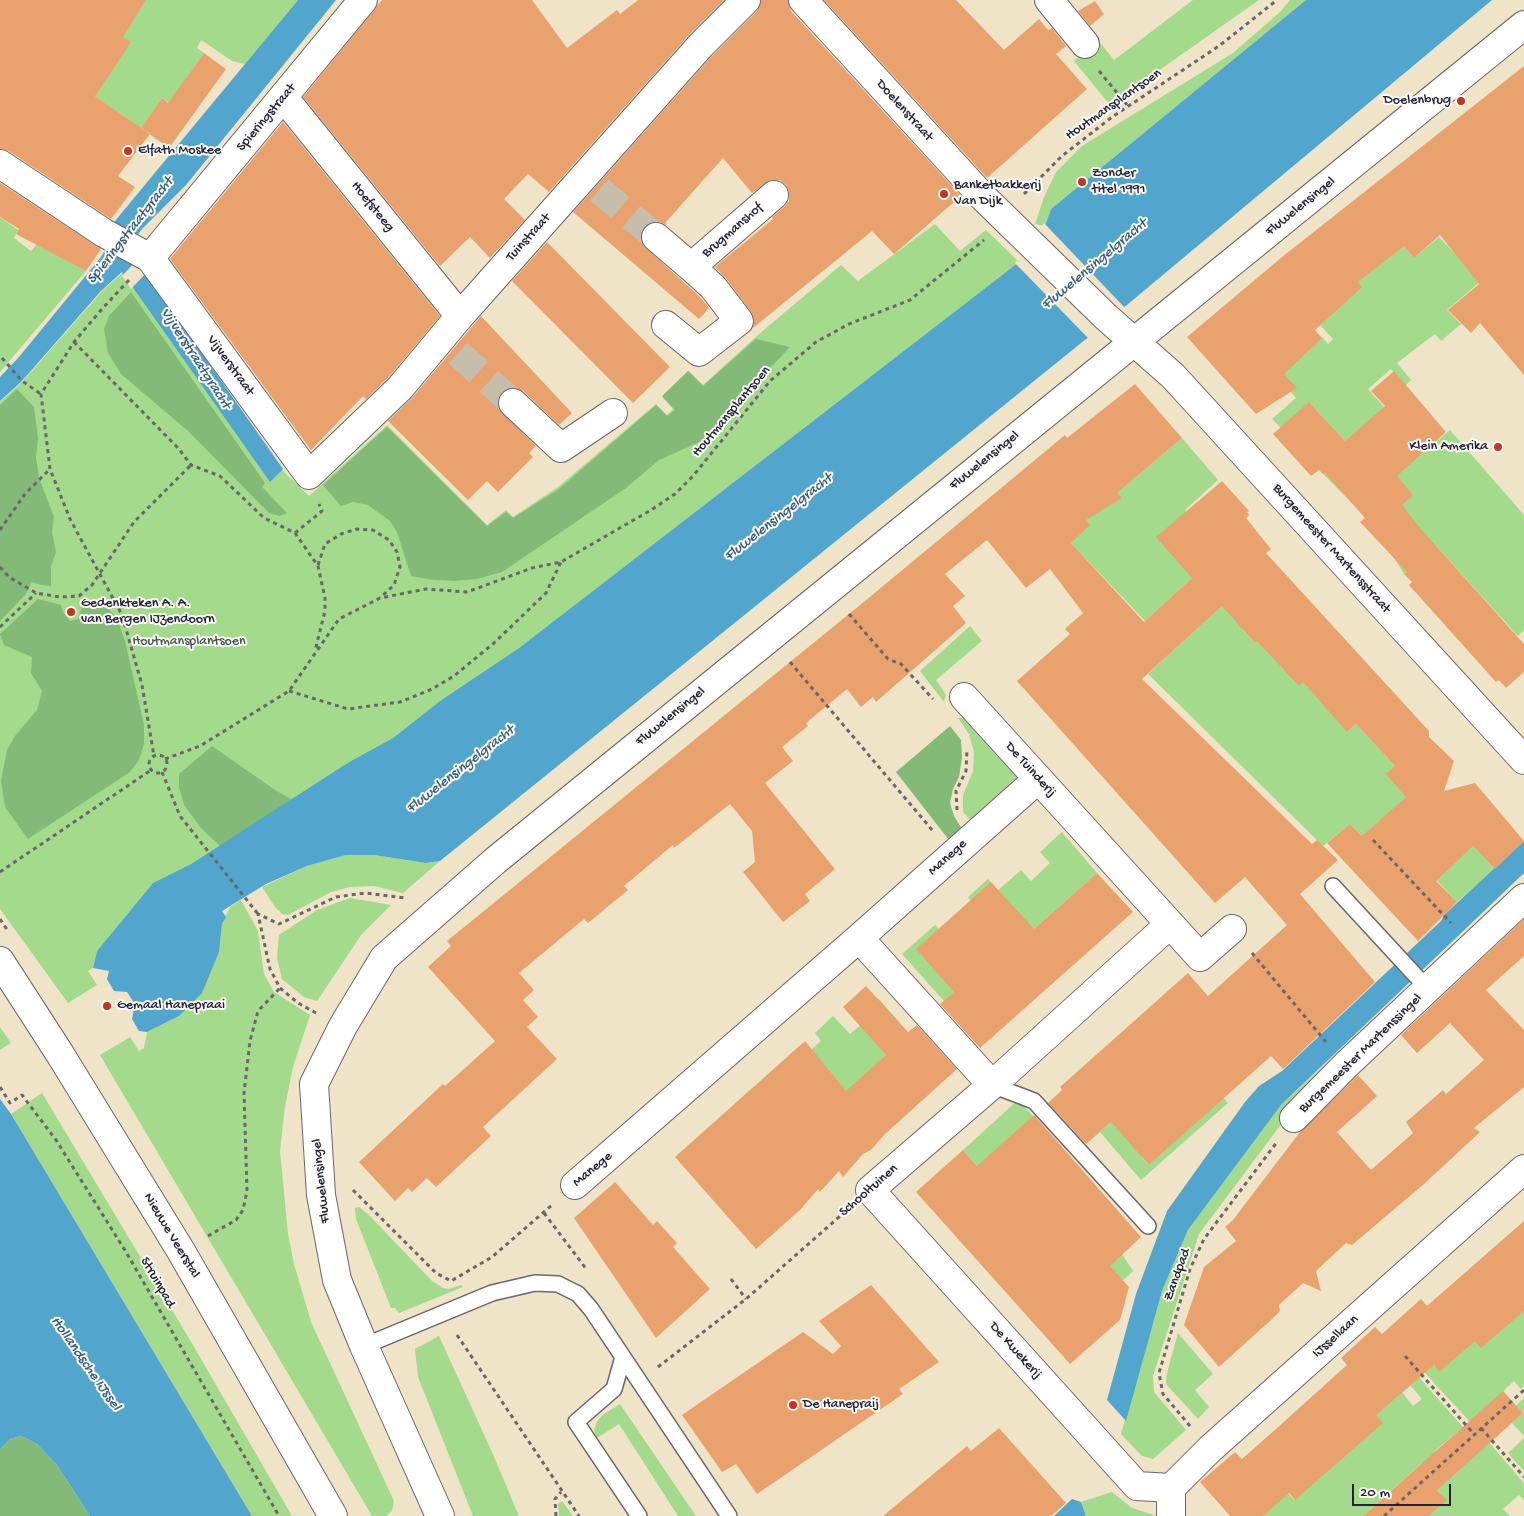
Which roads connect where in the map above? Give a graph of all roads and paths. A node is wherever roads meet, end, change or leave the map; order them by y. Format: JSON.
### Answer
{"nodes":[{"id":1,"x":363,"y":0,"type":"edge"},
{"id":2,"x":746,"y":0,"type":"edge"},
{"id":3,"x":803,"y":0,"type":"edge"},
{"id":4,"x":1049,"y":0,"type":"edge"},
{"id":5,"x":1276,"y":0,"type":"edge"},
{"id":6,"x":1524,"y":25,"type":"edge"},
{"id":7,"x":1085,"y":44,"type":"joint"},
{"id":8,"x":284,"y":98,"type":"junction"},
{"id":9,"x":1128,"y":106,"type":"junction"},
{"id":10,"x":0,"y":164,"type":"edge"},
{"id":11,"x":774,"y":195,"type":"dead end"},
{"id":12,"x":1012,"y":225,"type":"junction"},
{"id":13,"x":656,"y":237,"type":"tunnel mouth"},
{"id":14,"x":143,"y":254,"type":"junction"},
{"id":15,"x":692,"y":267,"type":"junction"},
{"id":16,"x":127,"y":283,"type":"dead end"},
{"id":17,"x":460,"y":316,"type":"junction"},
{"id":18,"x":666,"y":325,"type":"dead end"},
{"id":19,"x":1134,"y":341,"type":"junction"},
{"id":20,"x":74,"y":342,"type":"junction"},
{"id":21,"x":2,"y":358,"type":"dead end"},
{"id":22,"x":41,"y":394,"type":"junction"},
{"id":23,"x":513,"y":403,"type":"tunnel mouth"},
{"id":24,"x":613,"y":413,"type":"dead end"},
{"id":25,"x":191,"y":465,"type":"junction"},
{"id":26,"x":50,"y":469,"type":"junction"},
{"id":27,"x":309,"y":475,"type":"joint"},
{"id":28,"x":0,"y":530,"type":"edge"},
{"id":29,"x":561,"y":562,"type":"junction"},
{"id":30,"x":318,"y":566,"type":"junction"},
{"id":31,"x":0,"y":567,"type":"edge"},
{"id":32,"x":100,"y":571,"type":"junction"},
{"id":33,"x":828,"y":589,"type":"junction"},
{"id":34,"x":36,"y":593,"type":"junction"},
{"id":35,"x":380,"y":598,"type":"junction"},
{"id":36,"x":0,"y":627,"type":"edge"},
{"id":37,"x":769,"y":637,"type":"junction"},
{"id":38,"x":314,"y":654,"type":"junction"},
{"id":39,"x":289,"y":691,"type":"junction"},
{"id":40,"x":964,"y":697,"type":"joint"},
{"id":41,"x":966,"y":745,"type":"dead end"},
{"id":42,"x":154,"y":756,"type":"junction"},
{"id":43,"x":165,"y":759,"type":"junction"},
{"id":44,"x":1524,"y":760,"type":"edge"},
{"id":45,"x":151,"y":770,"type":"junction"},
{"id":46,"x":162,"y":772,"type":"junction"},
{"id":47,"x":1038,"y":779,"type":"junction"},
{"id":48,"x":974,"y":835,"type":"junction"},
{"id":49,"x":1373,"y":840,"type":"dead end"},
{"id":50,"x":953,"y":854,"type":"junction"},
{"id":51,"x":0,"y":872,"type":"edge"},
{"id":52,"x":1334,"y":886,"type":"dead end"},
{"id":53,"x":1524,"y":898,"type":"edge"},
{"id":54,"x":450,"y":901,"type":"junction"},
{"id":55,"x":258,"y":914,"type":"junction"},
{"id":56,"x":1444,"y":915,"type":"dead end"},
{"id":57,"x":1170,"y":924,"type":"junction"},
{"id":58,"x":1232,"y":929,"type":"joint"},
{"id":59,"x":859,"y":938,"type":"junction"},
{"id":60,"x":0,"y":961,"type":"edge"},
{"id":61,"x":1423,"y":983,"type":"junction"},
{"id":62,"x":280,"y":988,"type":"junction"},
{"id":63,"x":314,"y":1022,"type":"dead end"},
{"id":64,"x":1314,"y":1028,"type":"dead end"},
{"id":65,"x":992,"y":1085,"type":"junction"},
{"id":66,"x":0,"y":1087,"type":"edge"},
{"id":67,"x":1294,"y":1118,"type":"joint"},
{"id":68,"x":1524,"y":1169,"type":"edge"},
{"id":69,"x":575,"y":1185,"type":"joint"},
{"id":70,"x":870,"y":1190,"type":"junction"},
{"id":71,"x":321,"y":1195,"type":"junction"},
{"id":72,"x":1148,"y":1226,"type":"dead end"},
{"id":73,"x":181,"y":1251,"type":"junction"},
{"id":74,"x":731,"y":1279,"type":"dead end"},
{"id":75,"x":746,"y":1299,"type":"junction"},
{"id":76,"x":454,"y":1330,"type":"dead end"},
{"id":77,"x":364,"y":1346,"type":"junction"},
{"id":78,"x":1405,"y":1356,"type":"dead end"},
{"id":79,"x":624,"y":1358,"type":"junction"},
{"id":80,"x":654,"y":1360,"type":"dead end"},
{"id":81,"x":1524,"y":1390,"type":"edge"},
{"id":82,"x":1481,"y":1428,"type":"junction"},
{"id":83,"x":1474,"y":1434,"type":"junction"},
{"id":84,"x":1210,"y":1449,"type":"junction"},
{"id":85,"x":1524,"y":1477,"type":"edge"},
{"id":86,"x":1171,"y":1488,"type":"junction"},
{"id":87,"x":561,"y":1492,"type":"junction"},
{"id":88,"x":280,"y":1516,"type":"edge"},
{"id":89,"x":332,"y":1516,"type":"edge"},
{"id":90,"x":440,"y":1516,"type":"edge"},
{"id":91,"x":556,"y":1516,"type":"edge"},
{"id":92,"x":579,"y":1516,"type":"edge"},
{"id":93,"x":639,"y":1516,"type":"edge"},
{"id":94,"x":729,"y":1516,"type":"edge"},
{"id":95,"x":1171,"y":1516,"type":"edge"},
{"id":96,"x":1384,"y":1516,"type":"edge"}],
"edges":[{"from":1,"to":8,"type":"street","name":"Spieringstraat"},
{"from":2,"to":17,"type":"street","name":"Tuinstraat"},
{"from":3,"to":12,"type":"street","name":"Doelenstraat"},
{"from":4,"to":7,"type":"street"},
{"from":5,"to":9,"type":"path","name":"Houtmansplantsoen"},
{"from":6,"to":19,"type":"street","name":"Fluwelensingel"},
{"from":7,"to":9,"type":"path"},
{"from":8,"to":14,"type":"street","name":"Spieringstraat"},
{"from":8,"to":17,"type":"street","name":"Hoefsteeg"},
{"from":9,"to":12,"type":"path","name":"Houtmansplantsoen"},
{"from":10,"to":14,"type":"street"},
{"from":11,"to":15,"type":"street","name":"Brugmanshof"},
{"from":12,"to":19,"type":"street"},
{"from":12,"to":29,"type":"path","name":"Houtmansplantsoen"},
{"from":13,"to":15,"type":"street","name":"Brugmanshof"},
{"from":14,"to":27,"type":"street","name":"Vijverstraat"},
{"from":15,"to":18,"type":"street","name":"Brugmanshof"},
{"from":16,"to":20,"type":"path"},
{"from":17,"to":27,"type":"street","name":"Tuinstraat"},
{"from":19,"to":33,"type":"street","name":"Fluwelensingel"},
{"from":19,"to":44,"type":"street","name":"Burgemeester Martensstraat"},
{"from":20,"to":22,"type":"path"},
{"from":20,"to":25,"type":"path"},
{"from":21,"to":22,"type":"path"},
{"from":22,"to":26,"type":"path"},
{"from":23,"to":24,"type":"street"},
{"from":25,"to":30,"type":"path","name":"Houtmansplantsoen"},
{"from":25,"to":32,"type":"path"},
{"from":26,"to":28,"type":"path"},
{"from":26,"to":32,"type":"path"},
{"from":29,"to":35,"type":"path","name":"Houtmansplantsoen"},
{"from":29,"to":39,"type":"path"},
{"from":30,"to":35,"type":"path"},
{"from":30,"to":38,"type":"path","name":"Houtmansplantsoen"},
{"from":31,"to":34,"type":"path"},
{"from":32,"to":34,"type":"path"},
{"from":32,"to":42,"type":"path"},
{"from":33,"to":37,"type":"street","name":"Fluwelensingel"},
{"from":33,"to":40,"type":"path"},
{"from":34,"to":36,"type":"path"},
{"from":35,"to":38,"type":"path","name":"Houtmansplantsoen"},
{"from":37,"to":50,"type":"path"},
{"from":37,"to":54,"type":"street","name":"Fluwelensingel"},
{"from":38,"to":39,"type":"path","name":"Houtmansplantsoen"},
{"from":39,"to":43,"type":"path","name":"Houtmansplantsoen"},
{"from":40,"to":47,"type":"street","name":"De Tuinderij"},
{"from":41,"to":48,"type":"path"},
{"from":42,"to":43,"type":"path"},
{"from":42,"to":45,"type":"path"},
{"from":43,"to":46,"type":"path"},
{"from":45,"to":46,"type":"path"},
{"from":45,"to":51,"type":"path"},
{"from":46,"to":55,"type":"path"},
{"from":47,"to":48,"type":"street","name":"Manege"},
{"from":47,"to":57,"type":"street","name":"De Tuinderij"},
{"from":48,"to":50,"type":"street","name":"Manege"},
{"from":49,"to":56,"type":"path"},
{"from":50,"to":59,"type":"street","name":"Manege"},
{"from":52,"to":61,"type":"lane","name":"Burgemeester Martenssingel"},
{"from":53,"to":61,"type":"street","name":"Burgemeester Martenssingel"},
{"from":54,"to":55,"type":"path"},
{"from":54,"to":71,"type":"street","name":"Fluwelensingel"},
{"from":55,"to":62,"type":"path"},
{"from":57,"to":58,"type":"street","name":"De Tuinderij"},
{"from":57,"to":65,"type":"street","name":"Schooltuinen"},
{"from":58,"to":64,"type":"path"},
{"from":59,"to":65,"type":"street"},
{"from":59,"to":69,"type":"street","name":"Manege"},
{"from":60,"to":73,"type":"street","name":"Nieuwe Veerstal"},
{"from":61,"to":67,"type":"street","name":"Burgemeester Martenssingel"},
{"from":62,"to":63,"type":"path"},
{"from":62,"to":73,"type":"path"},
{"from":65,"to":70,"type":"street","name":"Schooltuinen"},
{"from":65,"to":72,"type":"lane"},
{"from":66,"to":88,"type":"path","name":"Struinpad"},
{"from":67,"to":84,"type":"path","name":"Zandpad"},
{"from":68,"to":84,"type":"street","name":"IJssellaan"},
{"from":69,"to":71,"type":"path","name":"Manege"},
{"from":70,"to":75,"type":"path","name":"Schooltuinen"},
{"from":70,"to":86,"type":"street","name":"De Kwekerij"},
{"from":71,"to":77,"type":"street","name":"Fluwelensingel"},
{"from":73,"to":89,"type":"street","name":"Nieuwe Veerstal"},
{"from":74,"to":75,"type":"path"},
{"from":75,"to":80,"type":"path","name":"Schooltuinen"},
{"from":76,"to":87,"type":"path"},
{"from":77,"to":79,"type":"lane"},
{"from":77,"to":90,"type":"street","name":"Fluwelensingel"},
{"from":78,"to":83,"type":"path"},
{"from":79,"to":93,"type":"lane"},
{"from":79,"to":94,"type":"lane"},
{"from":81,"to":82,"type":"path"},
{"from":82,"to":83,"type":"path"},
{"from":82,"to":85,"type":"path"},
{"from":83,"to":96,"type":"path"},
{"from":84,"to":86,"type":"street","name":"IJssellaan"},
{"from":86,"to":95,"type":"street"},
{"from":87,"to":91,"type":"path"},
{"from":87,"to":92,"type":"path"}]}
